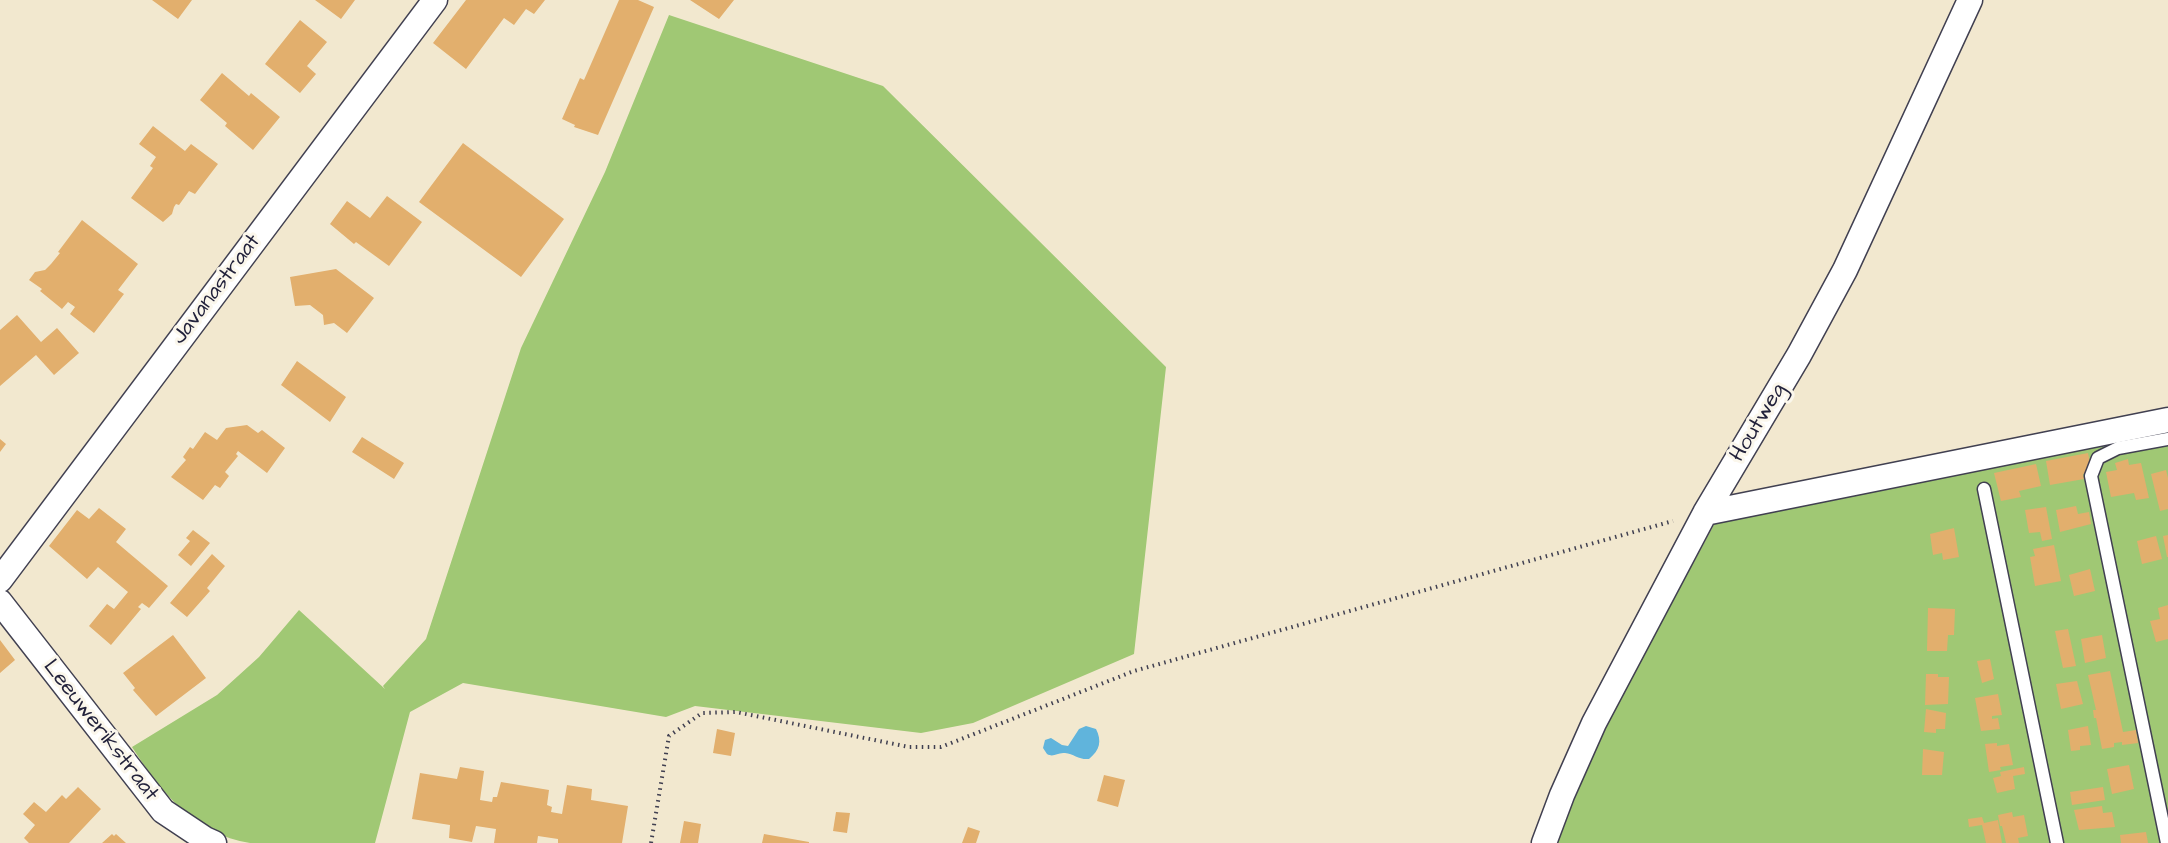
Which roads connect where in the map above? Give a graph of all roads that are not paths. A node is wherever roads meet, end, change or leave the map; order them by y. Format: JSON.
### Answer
{"nodes":[{"id":1,"x":435,"y":0,"type":"edge"},
{"id":2,"x":1970,"y":0,"type":"edge"},
{"id":3,"x":2168,"y":420,"type":"edge"},
{"id":4,"x":2168,"y":439,"type":"edge"},
{"id":5,"x":1984,"y":489,"type":"dead end"},
{"id":6,"x":1706,"y":513,"type":"junction"},
{"id":7,"x":0,"y":580,"type":"edge"},
{"id":8,"x":0,"y":602,"type":"edge"},
{"id":9,"x":214,"y":843,"type":"edge"},
{"id":10,"x":1544,"y":843,"type":"edge"},
{"id":11,"x":2057,"y":843,"type":"edge"},
{"id":12,"x":2167,"y":843,"type":"edge"}],
"edges":[{"from":1,"to":7,"type":"street","name":"Javanastraat"},
{"from":2,"to":6,"type":"street","name":"Houtweg"},
{"from":3,"to":6,"type":"street"},
{"from":4,"to":12,"type":"lane"},
{"from":5,"to":11,"type":"lane"},
{"from":6,"to":10,"type":"street","name":"Houtweg"},
{"from":8,"to":9,"type":"street","name":"Leeuwerikstraat"}]}
